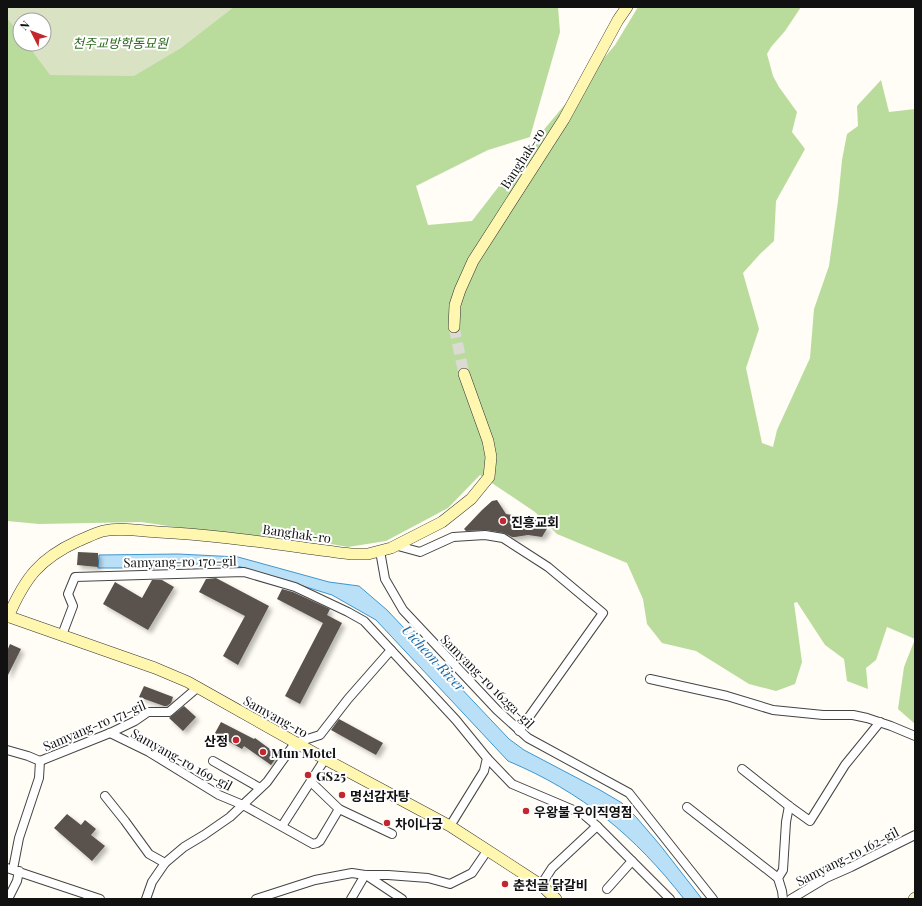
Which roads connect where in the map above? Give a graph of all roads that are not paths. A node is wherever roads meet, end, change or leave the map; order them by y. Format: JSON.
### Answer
{"nodes":[{"id":1,"x":627,"y":7,"type":"edge"},
{"id":2,"x":454,"y":327,"type":"tunnel mouth"},
{"id":3,"x":464,"y":374,"type":"tunnel mouth"},
{"id":4,"x":398,"y":546,"type":"junction"},
{"id":5,"x":380,"y":551,"type":"junction"},
{"id":6,"x":7,"y":617,"type":"edge"},
{"id":7,"x":62,"y":635,"type":"junction"},
{"id":8,"x":391,"y":650,"type":"junction"},
{"id":9,"x":650,"y":679,"type":"dead end"},
{"id":10,"x":197,"y":688,"type":"junction"},
{"id":11,"x":880,"y":722,"type":"junction"},
{"id":12,"x":519,"y":731,"type":"junction"},
{"id":13,"x":110,"y":733,"type":"junction"},
{"id":14,"x":915,"y":736,"type":"edge"},
{"id":15,"x":295,"y":743,"type":"junction"},
{"id":16,"x":7,"y":750,"type":"edge"},
{"id":17,"x":487,"y":758,"type":"junction"},
{"id":18,"x":324,"y":759,"type":"junction"},
{"id":19,"x":40,"y":761,"type":"junction"},
{"id":20,"x":213,"y":761,"type":"dead end"},
{"id":21,"x":742,"y":769,"type":"dead end"},
{"id":22,"x":311,"y":782,"type":"junction"},
{"id":23,"x":260,"y":788,"type":"junction"},
{"id":24,"x":105,"y":796,"type":"dead end"},
{"id":25,"x":243,"y":804,"type":"junction"},
{"id":26,"x":789,"y":806,"type":"junction"},
{"id":27,"x":687,"y":807,"type":"dead end"},
{"id":28,"x":339,"y":809,"type":"junction"},
{"id":29,"x":282,"y":826,"type":"junction"},
{"id":30,"x":450,"y":826,"type":"junction"},
{"id":31,"x":597,"y":826,"type":"junction"},
{"id":32,"x":392,"y":834,"type":"dead end"},
{"id":33,"x":915,"y":835,"type":"edge"},
{"id":34,"x":487,"y":851,"type":"junction"},
{"id":35,"x":632,"y":861,"type":"junction"},
{"id":36,"x":165,"y":862,"type":"junction"},
{"id":37,"x":13,"y":869,"type":"edge"},
{"id":38,"x":365,"y":875,"type":"junction"},
{"id":39,"x":778,"y":878,"type":"junction"},
{"id":40,"x":541,"y":885,"type":"junction"},
{"id":41,"x":607,"y":889,"type":"dead end"},
{"id":42,"x":8,"y":899,"type":"edge"},
{"id":43,"x":100,"y":899,"type":"edge"},
{"id":44,"x":146,"y":899,"type":"edge"},
{"id":45,"x":256,"y":899,"type":"edge"},
{"id":46,"x":351,"y":899,"type":"edge"},
{"id":47,"x":402,"y":899,"type":"edge"},
{"id":48,"x":556,"y":899,"type":"edge"},
{"id":49,"x":670,"y":899,"type":"edge"},
{"id":50,"x":713,"y":899,"type":"edge"},
{"id":51,"x":782,"y":899,"type":"edge"},
{"id":52,"x":791,"y":899,"type":"edge"}],
"edges":[{"from":1,"to":2,"type":"main road","name":"Banghak-ro"},
{"from":3,"to":4,"type":"main road","name":"Banghak-ro"},
{"from":4,"to":5,"type":"main road","name":"Banghak-ro"},
{"from":4,"to":12,"type":"street"},
{"from":5,"to":6,"type":"main road","name":"Banghak-ro"},
{"from":5,"to":12,"type":"street","name":"Samyang-ro 162ga-gil"},
{"from":6,"to":7,"type":"main road","name":"Samyang-ro"},
{"from":7,"to":8,"type":"street","name":"Samyang-ro 170-gil"},
{"from":7,"to":10,"type":"main road","name":"Samyang-ro"},
{"from":8,"to":15,"type":"street"},
{"from":8,"to":17,"type":"street","name":"Samyang-ro 170-gil"},
{"from":9,"to":11,"type":"street"},
{"from":10,"to":13,"type":"street","name":"Samyang-ro 171-gil"},
{"from":10,"to":15,"type":"main road","name":"Samyang-ro"},
{"from":11,"to":14,"type":"street"},
{"from":11,"to":26,"type":"street"},
{"from":12,"to":50,"type":"street","name":"Samyang-ro 162ga-gil"},
{"from":13,"to":19,"type":"street","name":"Samyang-ro 171-gil"},
{"from":13,"to":25,"type":"street","name":"Samyang-ro 169-gil"},
{"from":15,"to":18,"type":"main road","name":"Samyang-ro"},
{"from":15,"to":23,"type":"street","name":"Samyang-ro 169-gil"},
{"from":16,"to":19,"type":"street"},
{"from":17,"to":30,"type":"street"},
{"from":17,"to":31,"type":"street","name":"Samyang-ro 170-gil"},
{"from":18,"to":22,"type":"street"},
{"from":18,"to":30,"type":"main road","name":"Samyang-ro"},
{"from":19,"to":37,"type":"street"},
{"from":20,"to":23,"type":"street","name":"Samyang-ro 169-gil"},
{"from":21,"to":26,"type":"street"},
{"from":22,"to":28,"type":"street"},
{"from":22,"to":29,"type":"street"},
{"from":23,"to":25,"type":"street","name":"Samyang-ro 169-gil"},
{"from":24,"to":36,"type":"street"},
{"from":25,"to":29,"type":"street"},
{"from":25,"to":36,"type":"street","name":"Samyang-ro 169-gil"},
{"from":26,"to":39,"type":"street"},
{"from":27,"to":39,"type":"street"},
{"from":28,"to":29,"type":"street"},
{"from":28,"to":32,"type":"street"},
{"from":30,"to":34,"type":"main road","name":"Samyang-ro"},
{"from":31,"to":35,"type":"street","name":"Samyang-ro 170-gil"},
{"from":31,"to":40,"type":"street"},
{"from":33,"to":52,"type":"street","name":"Samyang-ro 162-gil"},
{"from":34,"to":38,"type":"street"},
{"from":34,"to":40,"type":"main road","name":"Samyang-ro"},
{"from":35,"to":41,"type":"street"},
{"from":35,"to":49,"type":"street","name":"Samyang-ro 170-gil"},
{"from":36,"to":44,"type":"street","name":"Samyang-ro 169-gil"},
{"from":37,"to":42,"type":"street"},
{"from":37,"to":43,"type":"street"},
{"from":38,"to":45,"type":"street"},
{"from":38,"to":46,"type":"street"},
{"from":38,"to":47,"type":"street"},
{"from":39,"to":51,"type":"street"},
{"from":40,"to":48,"type":"main road","name":"Samyang-ro"}]}
